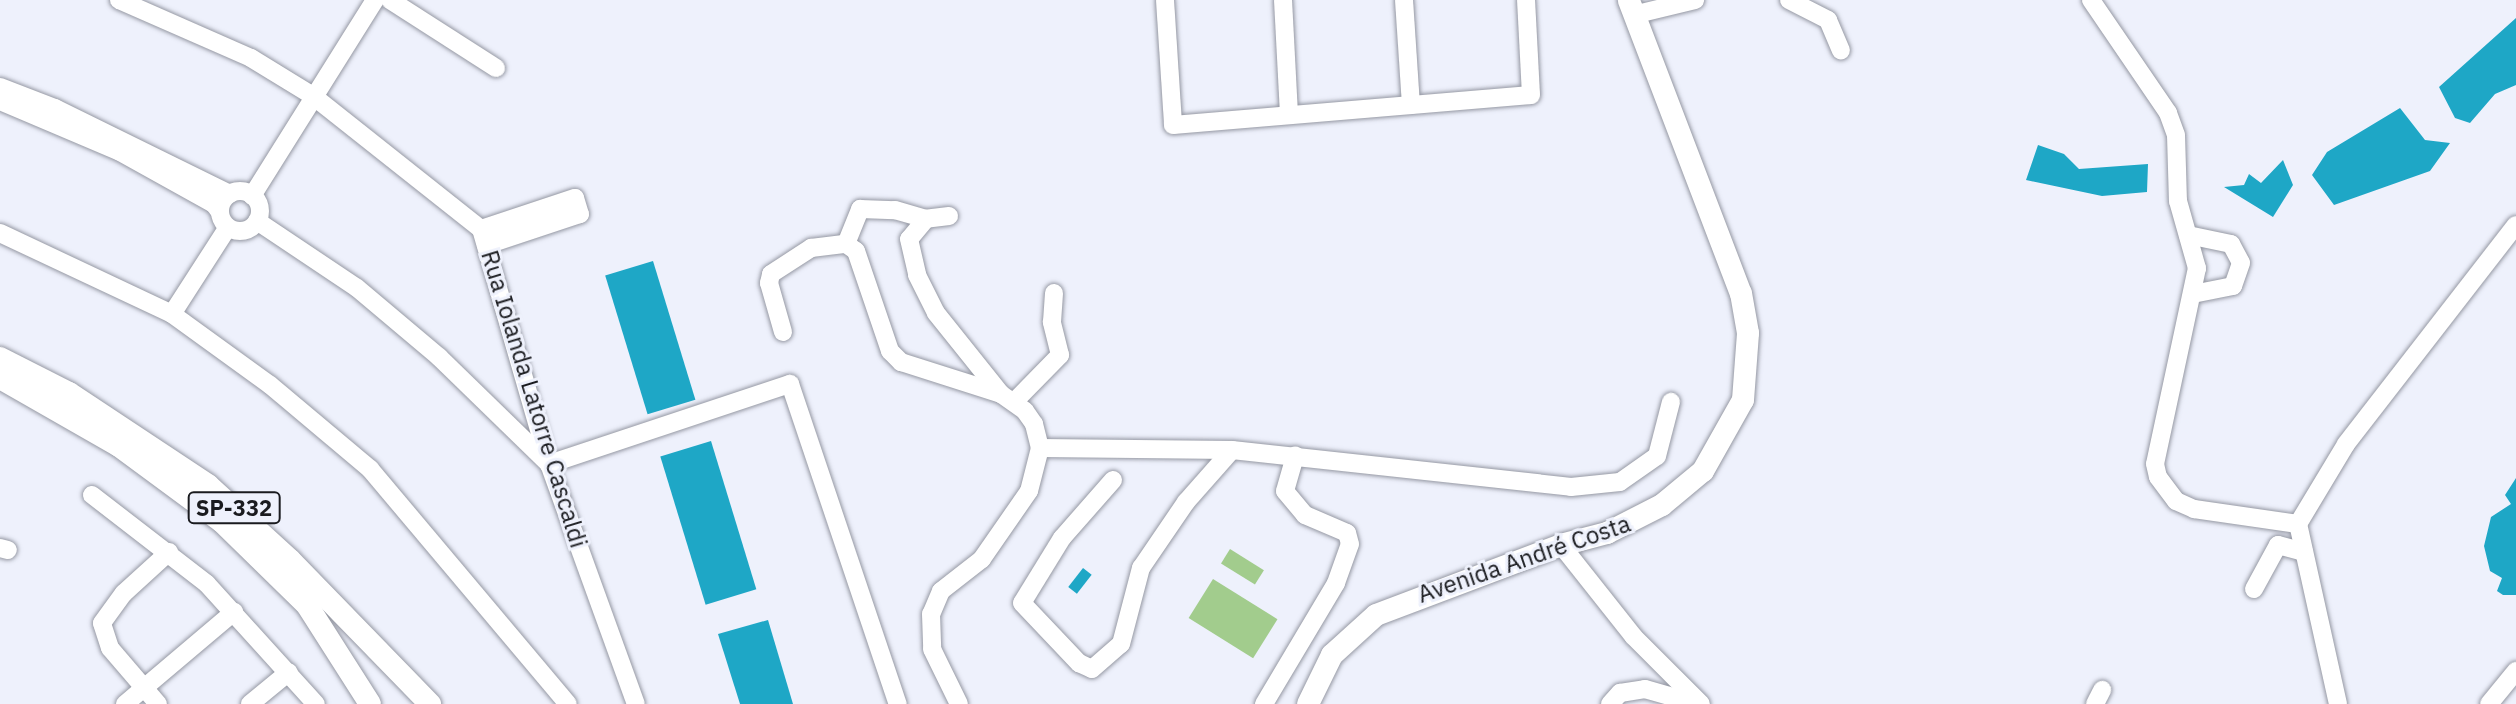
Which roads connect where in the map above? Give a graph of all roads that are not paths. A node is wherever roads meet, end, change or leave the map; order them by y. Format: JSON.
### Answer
{"nodes":[{"id":1,"x":119,"y":0,"type":"edge"},
{"id":2,"x":375,"y":0,"type":"edge"},
{"id":3,"x":390,"y":0,"type":"edge"},
{"id":4,"x":1165,"y":0,"type":"edge"},
{"id":5,"x":1283,"y":0,"type":"edge"},
{"id":6,"x":1404,"y":0,"type":"edge"},
{"id":7,"x":1526,"y":0,"type":"edge"},
{"id":8,"x":1695,"y":0,"type":"edge"},
{"id":9,"x":1789,"y":0,"type":"edge"},
{"id":10,"x":2091,"y":0,"type":"edge"},
{"id":11,"x":1631,"y":8,"type":"edge"},
{"id":12,"x":1841,"y":50,"type":"dead end"},
{"id":13,"x":496,"y":68,"type":"dead end"},
{"id":14,"x":0,"y":87,"type":"edge"},
{"id":15,"x":313,"y":96,"type":"junction"},
{"id":16,"x":0,"y":101,"type":"edge"},
{"id":17,"x":1411,"y":105,"type":"junction"},
{"id":18,"x":1289,"y":115,"type":"junction"},
{"id":19,"x":230,"y":194,"type":"junction"},
{"id":20,"x":252,"y":196,"type":"junction"},
{"id":21,"x":949,"y":216,"type":"dead end"},
{"id":22,"x":926,"y":219,"type":"junction"},
{"id":23,"x":224,"y":220,"type":"junction"},
{"id":24,"x":257,"y":221,"type":"junction"},
{"id":25,"x":2516,"y":225,"type":"edge"},
{"id":26,"x":0,"y":233,"type":"edge"},
{"id":27,"x":2188,"y":235,"type":"junction"},
{"id":28,"x":846,"y":244,"type":"junction"},
{"id":29,"x":1054,"y":293,"type":"dead end"},
{"id":30,"x":2193,"y":294,"type":"junction"},
{"id":31,"x":172,"y":314,"type":"junction"},
{"id":32,"x":783,"y":332,"type":"dead end"},
{"id":33,"x":0,"y":358,"type":"edge"},
{"id":34,"x":0,"y":378,"type":"edge"},
{"id":35,"x":1007,"y":398,"type":"junction"},
{"id":36,"x":1671,"y":402,"type":"dead end"},
{"id":37,"x":1040,"y":448,"type":"junction"},
{"id":38,"x":1232,"y":450,"type":"junction"},
{"id":39,"x":1295,"y":455,"type":"junction"},
{"id":40,"x":549,"y":464,"type":"junction"},
{"id":41,"x":1113,"y":480,"type":"dead end"},
{"id":42,"x":92,"y":495,"type":"dead end"},
{"id":43,"x":2298,"y":524,"type":"junction"},
{"id":44,"x":1561,"y":545,"type":"junction"},
{"id":45,"x":169,"y":552,"type":"junction"},
{"id":46,"x":2304,"y":552,"type":"junction"},
{"id":47,"x":2254,"y":589,"type":"dead end"},
{"id":48,"x":234,"y":612,"type":"junction"},
{"id":49,"x":2516,"y":671,"type":"edge"},
{"id":50,"x":289,"y":672,"type":"junction"},
{"id":51,"x":145,"y":688,"type":"junction"},
{"id":52,"x":125,"y":704,"type":"edge"},
{"id":53,"x":158,"y":704,"type":"edge"},
{"id":54,"x":250,"y":704,"type":"edge"},
{"id":55,"x":316,"y":704,"type":"edge"},
{"id":56,"x":370,"y":704,"type":"edge"},
{"id":57,"x":430,"y":704,"type":"edge"},
{"id":58,"x":568,"y":704,"type":"edge"},
{"id":59,"x":636,"y":704,"type":"edge"},
{"id":60,"x":898,"y":704,"type":"edge"},
{"id":61,"x":959,"y":704,"type":"edge"},
{"id":62,"x":1264,"y":704,"type":"edge"},
{"id":63,"x":1308,"y":704,"type":"edge"},
{"id":64,"x":1610,"y":704,"type":"edge"},
{"id":65,"x":1699,"y":704,"type":"edge"},
{"id":66,"x":2338,"y":704,"type":"edge"},
{"id":67,"x":2489,"y":704,"type":"edge"}],
"edges":[{"from":1,"to":15,"type":"street","name":"Rua Iolanda Latorre Cascaldi"},
{"from":2,"to":15,"type":"street"},
{"from":3,"to":13,"type":"street"},
{"from":4,"to":18,"type":"street"},
{"from":5,"to":18,"type":"street"},
{"from":6,"to":17,"type":"street"},
{"from":7,"to":17,"type":"street"},
{"from":8,"to":11,"type":"street"},
{"from":9,"to":12,"type":"street"},
{"from":10,"to":27,"type":"street"},
{"from":11,"to":44,"type":"main road","name":"Avenida André Costa"},
{"from":14,"to":19,"type":"street"},
{"from":15,"to":20,"type":"street"},
{"from":15,"to":40,"type":"street","name":"Rua Iolanda Latorre Cascaldi"},
{"from":16,"to":23,"type":"street"},
{"from":17,"to":18,"type":"street"},
{"from":19,"to":20,"type":"street"},
{"from":19,"to":23,"type":"street"},
{"from":20,"to":24,"type":"street"},
{"from":21,"to":22,"type":"street"},
{"from":22,"to":28,"type":"street"},
{"from":22,"to":35,"type":"street"},
{"from":23,"to":24,"type":"street"},
{"from":23,"to":31,"type":"street"},
{"from":24,"to":40,"type":"street"},
{"from":25,"to":43,"type":"street"},
{"from":26,"to":31,"type":"street"},
{"from":27,"to":30,"type":"street"},
{"from":27,"to":30,"type":"street"},
{"from":28,"to":32,"type":"street"},
{"from":28,"to":35,"type":"street"},
{"from":29,"to":35,"type":"street"},
{"from":30,"to":43,"type":"street"},
{"from":31,"to":58,"type":"street"},
{"from":33,"to":57,"type":"main road","number":"SP-332"},
{"from":34,"to":56,"type":"main road","number":"SP-332"},
{"from":35,"to":37,"type":"street"},
{"from":36,"to":39,"type":"street"},
{"from":37,"to":38,"type":"street"},
{"from":37,"to":61,"type":"street"},
{"from":38,"to":39,"type":"street"},
{"from":38,"to":41,"type":"street"},
{"from":39,"to":62,"type":"street"},
{"from":40,"to":59,"type":"street","name":"Rua Iolanda Latorre Cascaldi"},
{"from":40,"to":60,"type":"street"},
{"from":42,"to":45,"type":"street"},
{"from":43,"to":46,"type":"street"},
{"from":44,"to":63,"type":"main road","name":"Avenida André Costa"},
{"from":44,"to":65,"type":"street"},
{"from":45,"to":48,"type":"street"},
{"from":45,"to":51,"type":"street"},
{"from":46,"to":47,"type":"street"},
{"from":46,"to":66,"type":"street"},
{"from":48,"to":50,"type":"street"},
{"from":48,"to":51,"type":"street"},
{"from":49,"to":67,"type":"street"},
{"from":50,"to":54,"type":"street"},
{"from":50,"to":55,"type":"street"},
{"from":51,"to":52,"type":"street"},
{"from":51,"to":53,"type":"street"},
{"from":64,"to":65,"type":"street"}]}
